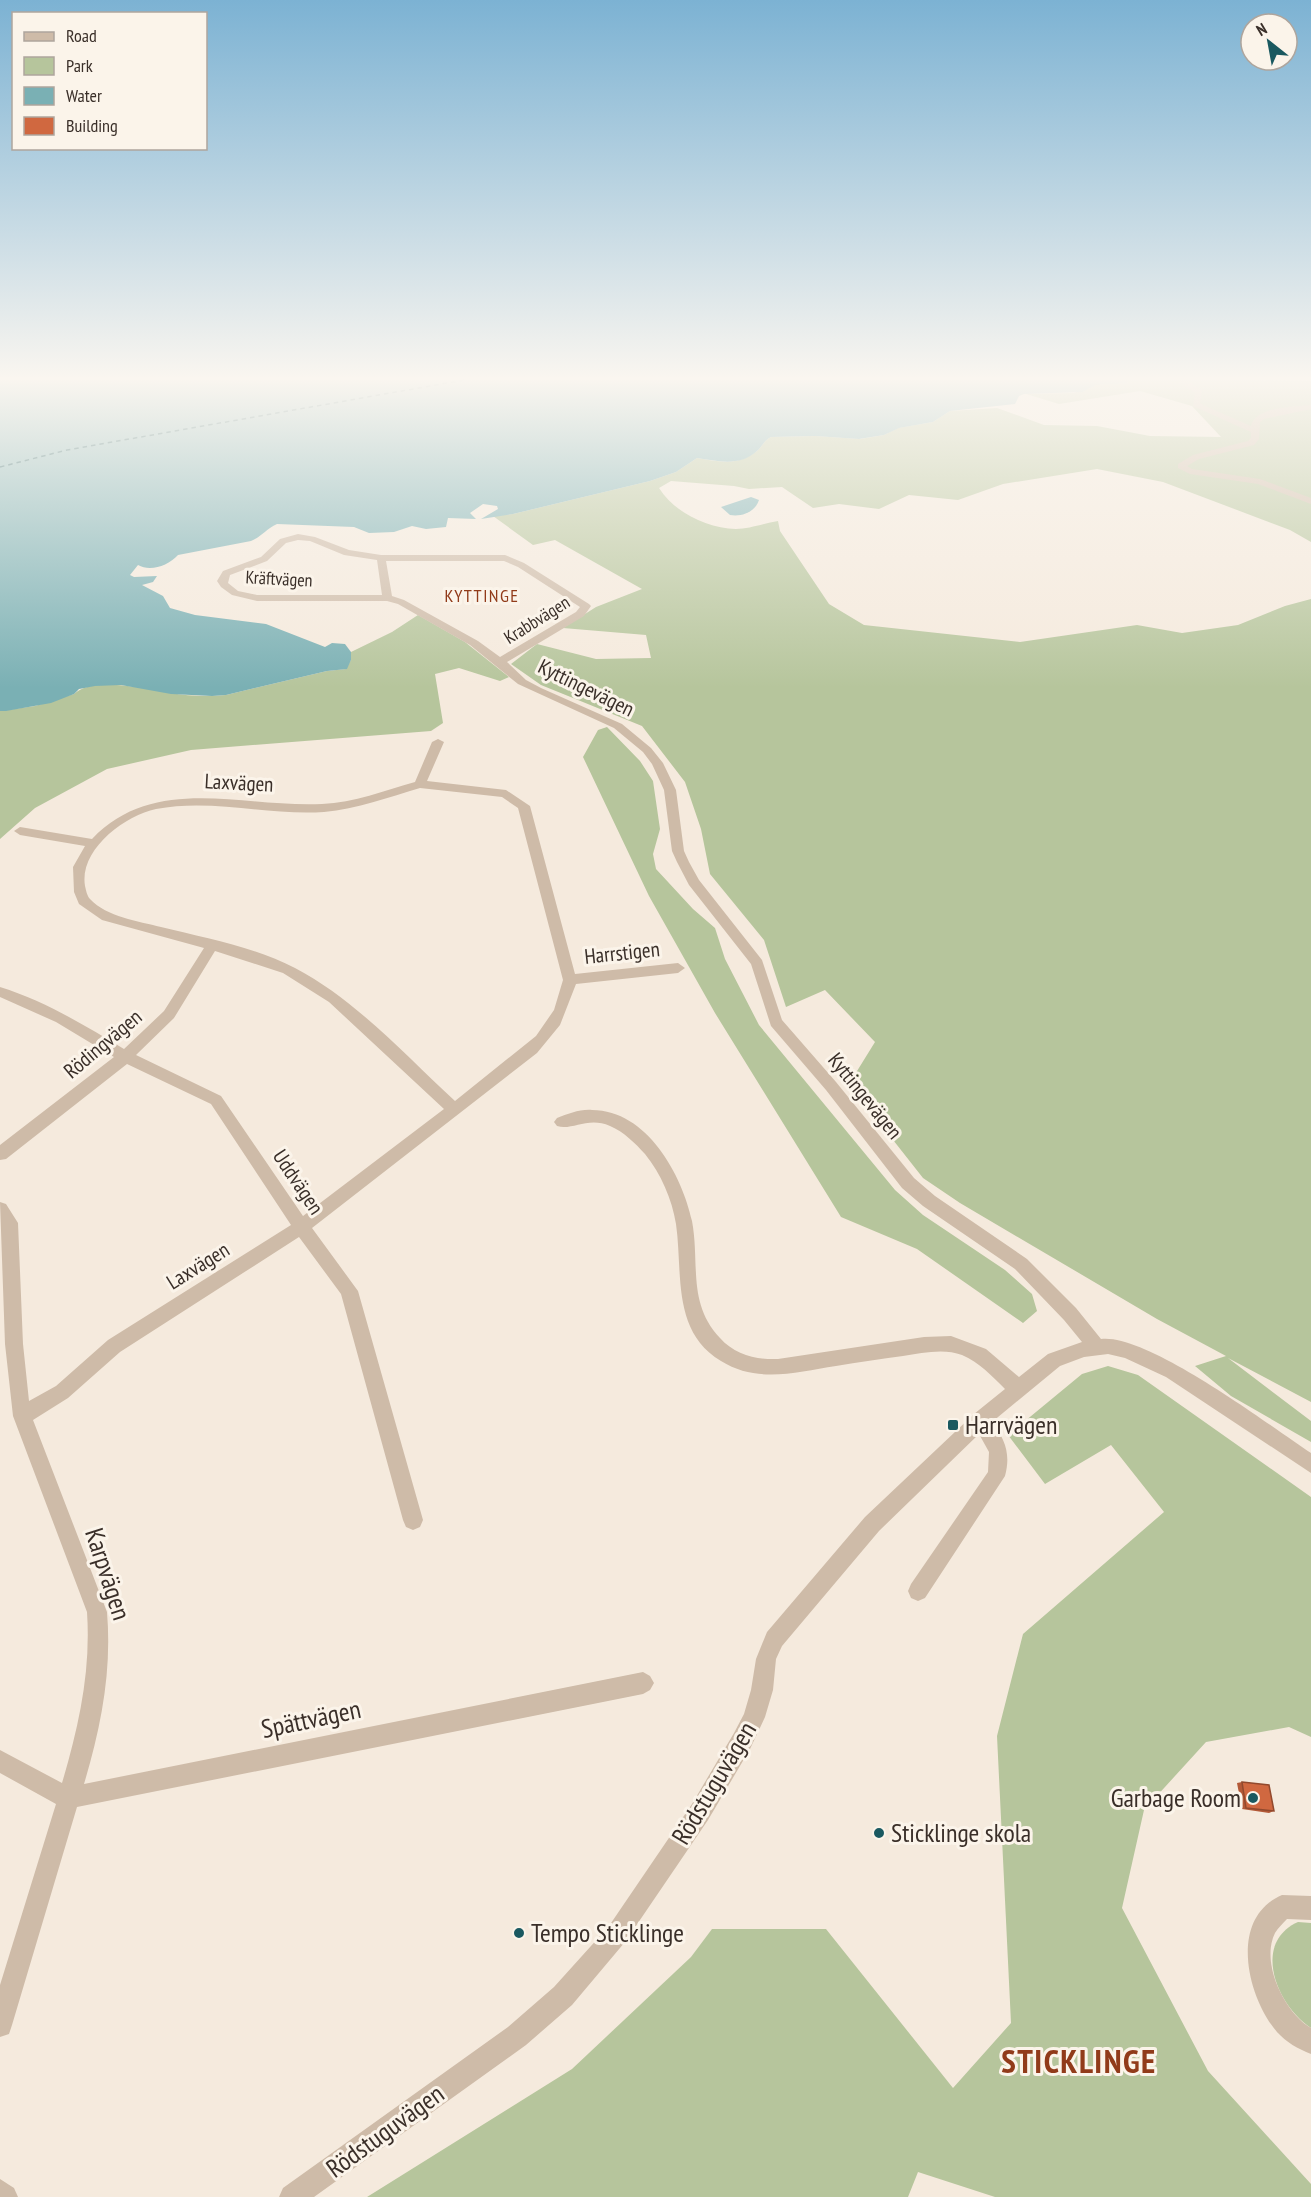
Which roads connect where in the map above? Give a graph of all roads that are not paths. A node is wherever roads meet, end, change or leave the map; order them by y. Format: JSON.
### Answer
{"nodes":[{"id":1,"x":1261,"y":483,"type":"edge"},
{"id":2,"x":1311,"y":501,"type":"edge"},
{"id":3,"x":381,"y":558,"type":"junction"},
{"id":4,"x":387,"y":598,"type":"junction"},
{"id":5,"x":500,"y":662,"type":"junction"},
{"id":6,"x":438,"y":742,"type":"dead end"},
{"id":7,"x":420,"y":784,"type":"junction"},
{"id":8,"x":20,"y":831,"type":"dead end"},
{"id":9,"x":93,"y":843,"type":"junction"},
{"id":10,"x":212,"y":945,"type":"junction"},
{"id":11,"x":678,"y":968,"type":"dead end"},
{"id":12,"x":570,"y":980,"type":"junction"},
{"id":13,"x":0,"y":992,"type":"edge"},
{"id":14,"x":124,"y":1056,"type":"junction"},
{"id":15,"x":454,"y":1108,"type":"junction"},
{"id":16,"x":562,"y":1122,"type":"dead end"},
{"id":17,"x":0,"y":1154,"type":"edge"},
{"id":18,"x":0,"y":1209,"type":"edge"},
{"id":19,"x":301,"y":1227,"type":"junction"},
{"id":20,"x":1097,"y":1347,"type":"junction"},
{"id":21,"x":1018,"y":1389,"type":"junction"},
{"id":22,"x":22,"y":1416,"type":"junction"},
{"id":23,"x":980,"y":1420,"type":"junction"},
{"id":24,"x":1311,"y":1464,"type":"edge"},
{"id":25,"x":413,"y":1520,"type":"dead end"},
{"id":26,"x":918,"y":1591,"type":"dead end"},
{"id":27,"x":643,"y":1683,"type":"dead end"},
{"id":28,"x":0,"y":1761,"type":"edge"},
{"id":29,"x":68,"y":1798,"type":"junction"},
{"id":30,"x":1311,"y":1908,"type":"edge"},
{"id":31,"x":0,"y":2025,"type":"edge"},
{"id":32,"x":1311,"y":2042,"type":"edge"},
{"id":33,"x":0,"y":2192,"type":"edge"},
{"id":34,"x":5,"y":2197,"type":"edge"},
{"id":35,"x":292,"y":2197,"type":"edge"}],
"edges":[{"from":1,"to":2,"type":"street"},
{"from":3,"to":4,"type":"street"},
{"from":3,"to":4,"type":"street","name":"Kräftvägen"},
{"from":3,"to":5,"type":"street","name":"Krabbvägen"},
{"from":4,"to":5,"type":"street","name":"Kräftvägen"},
{"from":5,"to":20,"type":"street","name":"Kyttingevägen"},
{"from":6,"to":7,"type":"street"},
{"from":7,"to":9,"type":"street","name":"Laxvägen"},
{"from":7,"to":12,"type":"street","name":"Laxvägen"},
{"from":8,"to":9,"type":"street"},
{"from":9,"to":10,"type":"street","name":"Laxvägen"},
{"from":10,"to":14,"type":"street","name":"Rödingvägen"},
{"from":10,"to":15,"type":"street","name":"Laxvägen"},
{"from":11,"to":12,"type":"street","name":"Harrstigen"},
{"from":12,"to":15,"type":"street","name":"Laxvägen"},
{"from":13,"to":14,"type":"street","name":"Uddvägen"},
{"from":14,"to":17,"type":"street","name":"Rödingvägen"},
{"from":14,"to":19,"type":"street","name":"Uddvägen"},
{"from":15,"to":19,"type":"street","name":"Laxvägen"},
{"from":16,"to":21,"type":"street"},
{"from":18,"to":22,"type":"street","name":"Karpvägen"},
{"from":19,"to":22,"type":"street","name":"Laxvägen"},
{"from":19,"to":25,"type":"street","name":"Uddvägen"},
{"from":20,"to":21,"type":"street","name":"Rödstuguvägen"},
{"from":20,"to":24,"type":"street"},
{"from":21,"to":23,"type":"street","name":"Rödstuguvägen"},
{"from":22,"to":29,"type":"street","name":"Karpvägen"},
{"from":23,"to":26,"type":"street"},
{"from":23,"to":35,"type":"street","name":"Rödstuguvägen"},
{"from":27,"to":29,"type":"street","name":"Spättvägen"},
{"from":28,"to":29,"type":"street"},
{"from":29,"to":31,"type":"street","name":"Karpvägen"},
{"from":30,"to":32,"type":"street"},
{"from":33,"to":34,"type":"street"}]}
